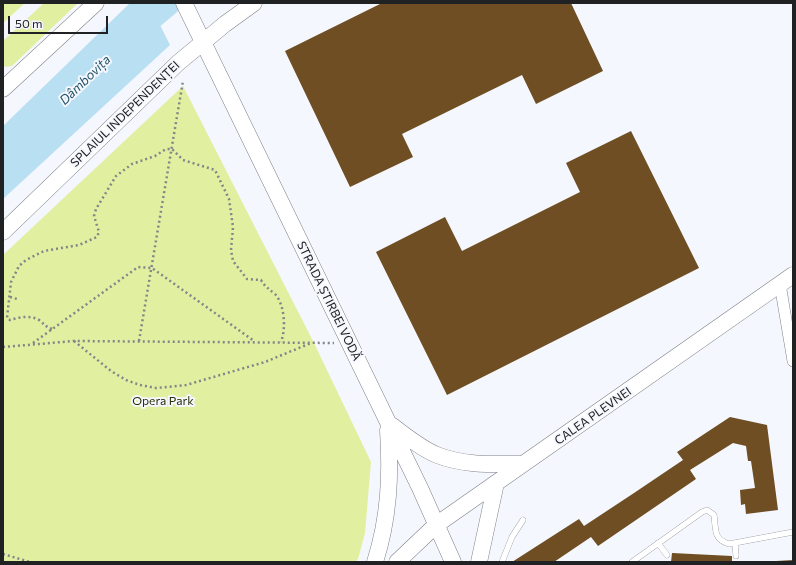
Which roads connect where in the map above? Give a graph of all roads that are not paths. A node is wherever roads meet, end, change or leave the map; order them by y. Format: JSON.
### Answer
{"nodes":[{"id":1,"x":96,"y":3,"type":"edge"},
{"id":2,"x":184,"y":3,"type":"edge"},
{"id":3,"x":254,"y":3,"type":"edge"},
{"id":4,"x":203,"y":41,"type":"junction"},
{"id":5,"x":3,"y":89,"type":"edge"},
{"id":6,"x":3,"y":232,"type":"edge"},
{"id":7,"x":793,"y":275,"type":"edge"},
{"id":8,"x":780,"y":284,"type":"junction"},
{"id":9,"x":793,"y":361,"type":"edge"},
{"id":10,"x":388,"y":423,"type":"junction"},
{"id":11,"x":523,"y":464,"type":"junction"},
{"id":12,"x":496,"y":483,"type":"junction"},
{"id":13,"x":523,"y":520,"type":"dead end"},
{"id":14,"x":436,"y":525,"type":"junction"},
{"id":15,"x":793,"y":532,"type":"edge"},
{"id":16,"x":658,"y":543,"type":"junction"},
{"id":17,"x":735,"y":543,"type":"junction"},
{"id":18,"x":667,"y":555,"type":"dead end"},
{"id":19,"x":736,"y":556,"type":"dead end"},
{"id":20,"x":375,"y":562,"type":"edge"},
{"id":21,"x":397,"y":562,"type":"edge"},
{"id":22,"x":453,"y":562,"type":"edge"},
{"id":23,"x":479,"y":562,"type":"edge"},
{"id":24,"x":502,"y":562,"type":"edge"},
{"id":25,"x":632,"y":562,"type":"edge"}],
"edges":[{"from":1,"to":5,"type":"main road"},
{"from":2,"to":4,"type":"main road","name":"STRADA ȘTIRBEI VODĂ"},
{"from":3,"to":4,"type":"main road","name":"SPLAIUL INDEPENDENȚEI"},
{"from":4,"to":6,"type":"main road","name":"SPLAIUL INDEPENDENȚEI"},
{"from":4,"to":10,"type":"main road","name":"STRADA ȘTIRBEI VODĂ"},
{"from":7,"to":8,"type":"main road","name":"CALEA PLEVNEI"},
{"from":8,"to":9,"type":"street"},
{"from":8,"to":11,"type":"main road","name":"CALEA PLEVNEI"},
{"from":10,"to":11,"type":"main road"},
{"from":10,"to":14,"type":"main road","name":"STRADA ȘTIRBEI VODĂ"},
{"from":10,"to":20,"type":"main road"},
{"from":11,"to":12,"type":"main road","name":"CALEA PLEVNEI"},
{"from":12,"to":14,"type":"main road","name":"CALEA PLEVNEI"},
{"from":12,"to":23,"type":"main road"},
{"from":13,"to":24,"type":"lane"},
{"from":14,"to":21,"type":"main road","name":"CALEA PLEVNEI"},
{"from":14,"to":22,"type":"main road","name":"STRADA ȘTIRBEI VODĂ"},
{"from":15,"to":17,"type":"lane"},
{"from":16,"to":17,"type":"lane"},
{"from":16,"to":18,"type":"lane"},
{"from":16,"to":25,"type":"lane"},
{"from":17,"to":19,"type":"lane"}]}
